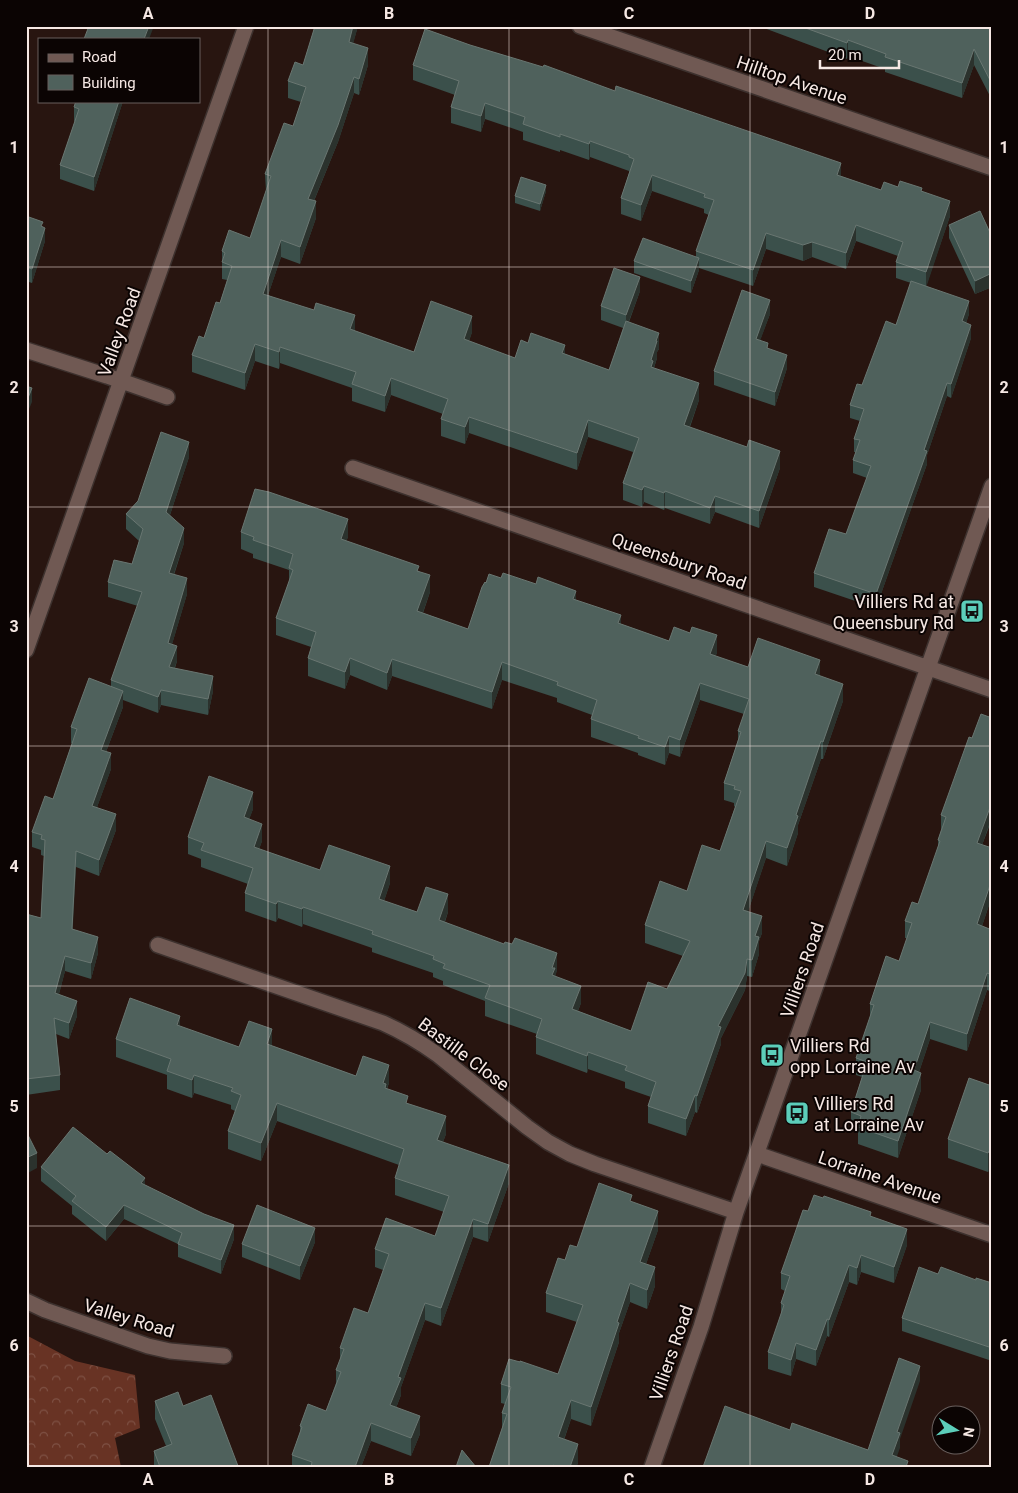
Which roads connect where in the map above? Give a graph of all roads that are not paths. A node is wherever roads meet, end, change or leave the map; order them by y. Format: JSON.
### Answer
{"nodes":[{"id":1,"x":246,"y":26,"type":"edge"},
{"id":2,"x":580,"y":26,"type":"edge"},
{"id":3,"x":992,"y":168,"type":"edge"},
{"id":4,"x":26,"y":350,"type":"edge"},
{"id":5,"x":121,"y":381,"type":"junction"},
{"id":6,"x":167,"y":397,"type":"dead end"},
{"id":7,"x":353,"y":468,"type":"dead end"},
{"id":8,"x":992,"y":486,"type":"edge"},
{"id":9,"x":26,"y":650,"type":"edge"},
{"id":10,"x":928,"y":668,"type":"junction"},
{"id":11,"x":992,"y":690,"type":"edge"},
{"id":12,"x":158,"y":945,"type":"dead end"},
{"id":13,"x":757,"y":1154,"type":"junction"},
{"id":14,"x":736,"y":1212,"type":"junction"},
{"id":15,"x":992,"y":1235,"type":"edge"},
{"id":16,"x":26,"y":1301,"type":"edge"},
{"id":17,"x":224,"y":1356,"type":"dead end"},
{"id":18,"x":652,"y":1467,"type":"edge"}],
"edges":[{"from":1,"to":5,"type":"street","name":"Valley Road"},
{"from":2,"to":3,"type":"street","name":"Hilltop Avenue"},
{"from":4,"to":5,"type":"street"},
{"from":5,"to":6,"type":"street"},
{"from":5,"to":9,"type":"street","name":"Valley Road"},
{"from":7,"to":10,"type":"street","name":"Queensbury Road"},
{"from":8,"to":10,"type":"street","name":"Villiers Road"},
{"from":10,"to":11,"type":"street","name":"Queensbury Road"},
{"from":10,"to":13,"type":"street","name":"Villiers Road"},
{"from":12,"to":14,"type":"street","name":"Bastille Close"},
{"from":13,"to":14,"type":"street","name":"Villiers Road"},
{"from":13,"to":15,"type":"street","name":"Lorraine Avenue"},
{"from":14,"to":18,"type":"street","name":"Villiers Road"},
{"from":16,"to":17,"type":"street","name":"Valley Road"}]}
